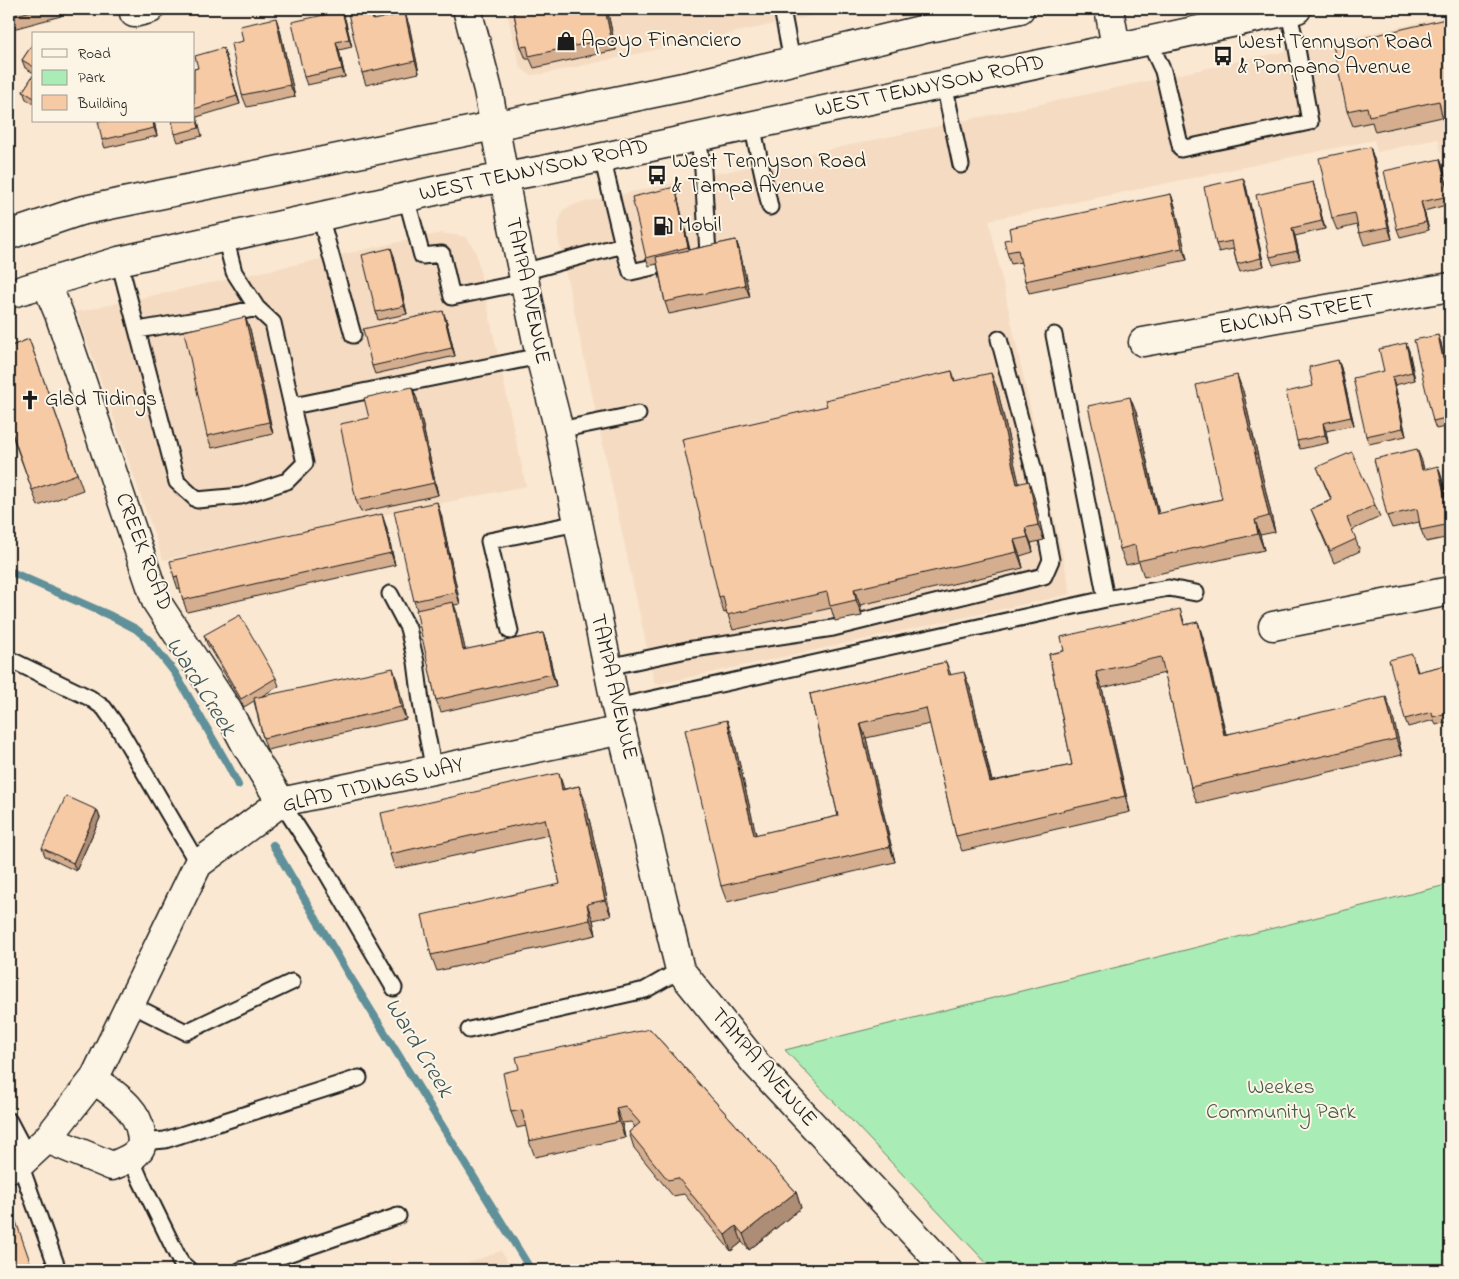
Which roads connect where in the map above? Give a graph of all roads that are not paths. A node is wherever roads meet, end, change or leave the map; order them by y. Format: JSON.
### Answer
{"nodes":[{"id":1,"x":133,"y":9,"type":"edge"},
{"id":2,"x":150,"y":9,"type":"edge"},
{"id":3,"x":467,"y":9,"type":"edge"},
{"id":4,"x":782,"y":9,"type":"edge"},
{"id":5,"x":1020,"y":9,"type":"edge"},
{"id":6,"x":1109,"y":9,"type":"edge"},
{"id":7,"x":1293,"y":10,"type":"edge"},
{"id":8,"x":932,"y":18,"type":"edge"},
{"id":9,"x":1149,"y":41,"type":"junction"},
{"id":10,"x":1116,"y":47,"type":"junction"},
{"id":11,"x":792,"y":61,"type":"junction"},
{"id":12,"x":944,"y":84,"type":"junction"},
{"id":13,"x":752,"y":125,"type":"junction"},
{"id":14,"x":495,"y":126,"type":"junction"},
{"id":15,"x":698,"y":137,"type":"junction"},
{"id":16,"x":602,"y":157,"type":"junction"},
{"id":17,"x":962,"y":166,"type":"dead end"},
{"id":18,"x":504,"y":177,"type":"junction"},
{"id":19,"x":406,"y":197,"type":"junction"},
{"id":20,"x":770,"y":207,"type":"dead end"},
{"id":21,"x":320,"y":216,"type":"junction"},
{"id":22,"x":9,"y":234,"type":"edge"},
{"id":23,"x":225,"y":237,"type":"junction"},
{"id":24,"x":624,"y":245,"type":"junction"},
{"id":25,"x":119,"y":261,"type":"junction"},
{"id":26,"x":524,"y":277,"type":"junction"},
{"id":27,"x":46,"y":283,"type":"junction"},
{"id":28,"x":1450,"y":287,"type":"edge"},
{"id":29,"x":9,"y":294,"type":"edge"},
{"id":30,"x":257,"y":308,"type":"junction"},
{"id":31,"x":138,"y":330,"type":"junction"},
{"id":32,"x":1054,"y":335,"type":"dead end"},
{"id":33,"x":353,"y":336,"type":"dead end"},
{"id":34,"x":999,"y":339,"type":"dead end"},
{"id":35,"x":1143,"y":342,"type":"dead end"},
{"id":36,"x":540,"y":356,"type":"junction"},
{"id":37,"x":292,"y":406,"type":"junction"},
{"id":38,"x":638,"y":414,"type":"dead end"},
{"id":39,"x":559,"y":430,"type":"junction"},
{"id":40,"x":578,"y":523,"type":"junction"},
{"id":41,"x":1450,"y":591,"type":"edge"},
{"id":42,"x":1196,"y":593,"type":"dead end"},
{"id":43,"x":390,"y":594,"type":"dead end"},
{"id":44,"x":1106,"y":599,"type":"junction"},
{"id":45,"x":1273,"y":626,"type":"dead end"},
{"id":46,"x":510,"y":631,"type":"dead end"},
{"id":47,"x":9,"y":659,"type":"edge"},
{"id":48,"x":608,"y":668,"type":"junction"},
{"id":49,"x":619,"y":719,"type":"junction"},
{"id":50,"x":434,"y":771,"type":"junction"},
{"id":51,"x":281,"y":802,"type":"junction"},
{"id":52,"x":198,"y":864,"type":"junction"},
{"id":53,"x":680,"y":970,"type":"junction"},
{"id":54,"x":292,"y":982,"type":"dead end"},
{"id":55,"x":394,"y":988,"type":"dead end"},
{"id":56,"x":130,"y":1004,"type":"junction"},
{"id":57,"x":469,"y":1030,"type":"dead end"},
{"id":58,"x":359,"y":1078,"type":"dead end"},
{"id":59,"x":94,"y":1079,"type":"junction"},
{"id":60,"x":9,"y":1121,"type":"edge"},
{"id":61,"x":137,"y":1150,"type":"junction"},
{"id":62,"x":26,"y":1157,"type":"edge"},
{"id":63,"x":398,"y":1216,"type":"dead end"},
{"id":64,"x":58,"y":1270,"type":"edge"},
{"id":65,"x":189,"y":1270,"type":"edge"},
{"id":66,"x":241,"y":1270,"type":"edge"},
{"id":67,"x":948,"y":1270,"type":"edge"}],
"edges":[{"from":1,"to":2,"type":"street"},
{"from":3,"to":14,"type":"street","name":"TAMPA AVENUE"},
{"from":4,"to":11,"type":"lane"},
{"from":5,"to":8,"type":"street"},
{"from":6,"to":10,"type":"street"},
{"from":7,"to":9,"type":"street","name":"WEST TENNYSON ROAD"},
{"from":7,"to":9,"type":"lane"},
{"from":8,"to":11,"type":"street"},
{"from":9,"to":10,"type":"street","name":"WEST TENNYSON ROAD"},
{"from":10,"to":12,"type":"street","name":"WEST TENNYSON ROAD"},
{"from":11,"to":14,"type":"street"},
{"from":12,"to":13,"type":"street","name":"WEST TENNYSON ROAD"},
{"from":12,"to":17,"type":"lane"},
{"from":13,"to":15,"type":"street","name":"WEST TENNYSON ROAD"},
{"from":13,"to":20,"type":"lane"},
{"from":14,"to":18,"type":"street","name":"TAMPA AVENUE"},
{"from":14,"to":22,"type":"street"},
{"from":15,"to":16,"type":"street","name":"WEST TENNYSON ROAD"},
{"from":15,"to":24,"type":"lane"},
{"from":16,"to":18,"type":"street","name":"WEST TENNYSON ROAD"},
{"from":16,"to":24,"type":"lane"},
{"from":18,"to":19,"type":"street","name":"WEST TENNYSON ROAD"},
{"from":18,"to":26,"type":"street","name":"TAMPA AVENUE"},
{"from":19,"to":21,"type":"street","name":"WEST TENNYSON ROAD"},
{"from":19,"to":26,"type":"lane"},
{"from":21,"to":23,"type":"street","name":"WEST TENNYSON ROAD"},
{"from":21,"to":33,"type":"lane"},
{"from":23,"to":25,"type":"street","name":"WEST TENNYSON ROAD"},
{"from":23,"to":30,"type":"lane"},
{"from":24,"to":26,"type":"lane"},
{"from":25,"to":27,"type":"street","name":"WEST TENNYSON ROAD"},
{"from":25,"to":31,"type":"lane"},
{"from":26,"to":36,"type":"street","name":"TAMPA AVENUE"},
{"from":27,"to":29,"type":"street","name":"WEST TENNYSON ROAD"},
{"from":27,"to":51,"type":"street","name":"CREEK ROAD"},
{"from":28,"to":35,"type":"street","name":"ENCINA STREET"},
{"from":30,"to":31,"type":"lane"},
{"from":30,"to":37,"type":"lane"},
{"from":31,"to":37,"type":"lane"},
{"from":32,"to":44,"type":"lane"},
{"from":34,"to":48,"type":"lane"},
{"from":36,"to":37,"type":"lane"},
{"from":36,"to":39,"type":"street","name":"TAMPA AVENUE"},
{"from":38,"to":39,"type":"lane"},
{"from":39,"to":40,"type":"street","name":"TAMPA AVENUE"},
{"from":40,"to":46,"type":"lane"},
{"from":40,"to":48,"type":"street","name":"TAMPA AVENUE"},
{"from":41,"to":45,"type":"street"},
{"from":42,"to":44,"type":"lane"},
{"from":43,"to":50,"type":"lane"},
{"from":44,"to":49,"type":"lane"},
{"from":47,"to":52,"type":"lane"},
{"from":48,"to":49,"type":"street","name":"TAMPA AVENUE"},
{"from":49,"to":50,"type":"street","name":"GLAD TIDINGS WAY"},
{"from":49,"to":53,"type":"street","name":"TAMPA AVENUE"},
{"from":50,"to":51,"type":"street","name":"GLAD TIDINGS WAY"},
{"from":51,"to":52,"type":"street","name":"GLAD TIDINGS WAY"},
{"from":51,"to":55,"type":"lane"},
{"from":52,"to":56,"type":"street","name":"GLAD TIDINGS WAY"},
{"from":53,"to":57,"type":"lane"},
{"from":53,"to":67,"type":"street","name":"TAMPA AVENUE"},
{"from":54,"to":56,"type":"lane"},
{"from":56,"to":59,"type":"street","name":"GLAD TIDINGS WAY"},
{"from":58,"to":61,"type":"lane"},
{"from":59,"to":61,"type":"street"},
{"from":59,"to":62,"type":"street","name":"GLAD TIDINGS WAY"},
{"from":60,"to":62,"type":"lane"},
{"from":61,"to":62,"type":"street"},
{"from":61,"to":65,"type":"lane"},
{"from":62,"to":64,"type":"lane"},
{"from":63,"to":66,"type":"lane"}]}
